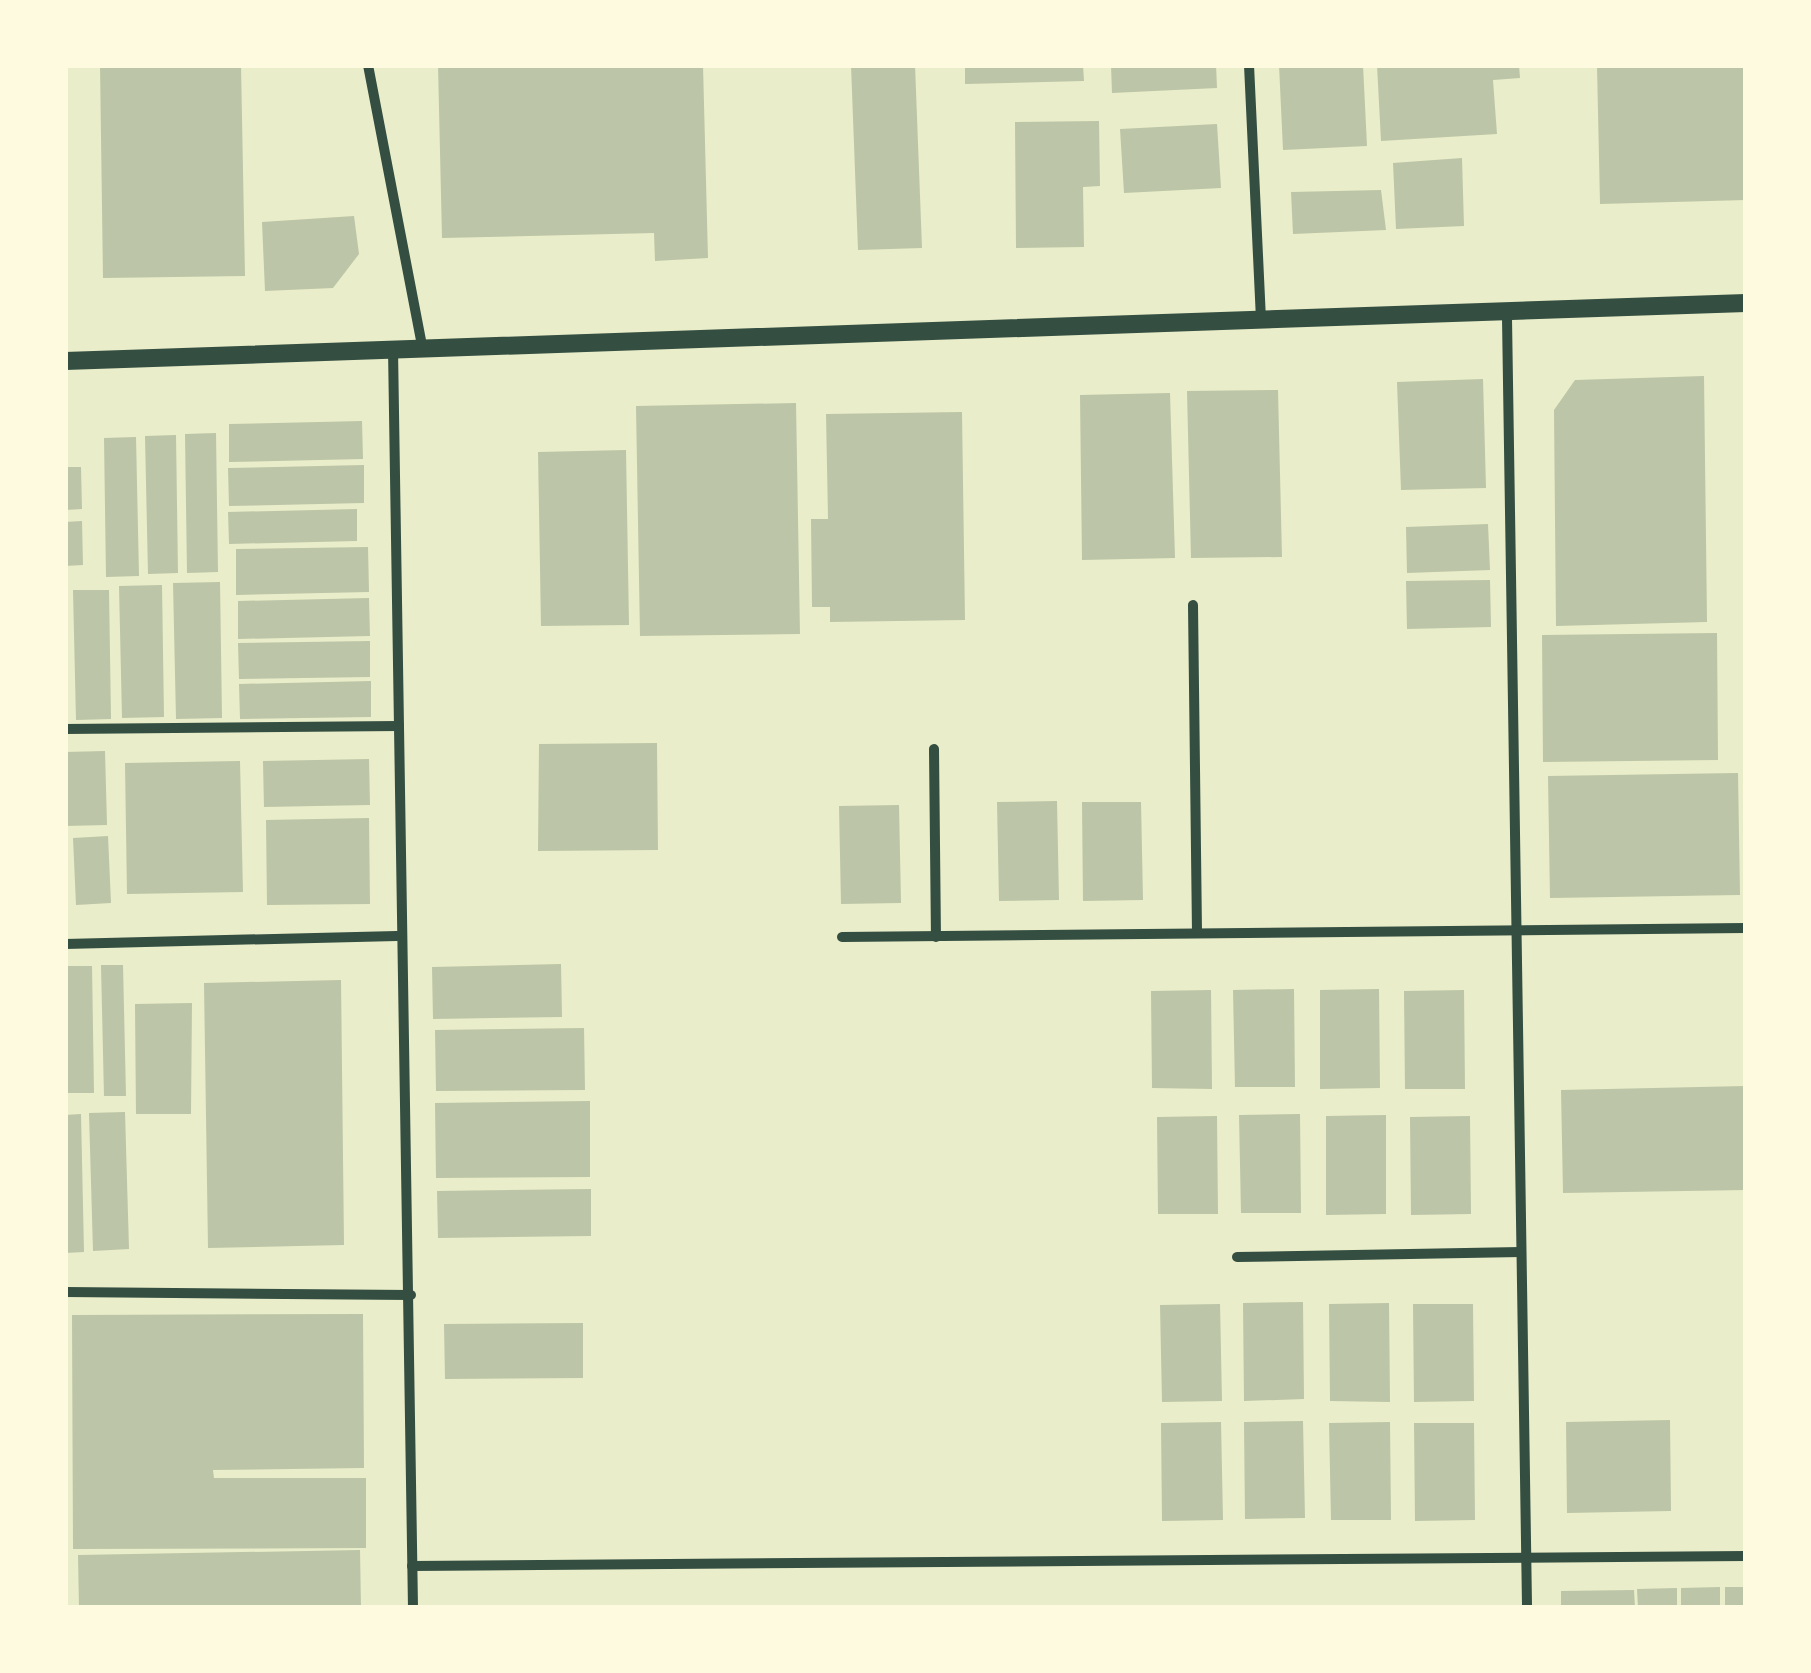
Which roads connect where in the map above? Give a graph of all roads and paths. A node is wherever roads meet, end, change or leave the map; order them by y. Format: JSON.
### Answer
{"nodes":[{"id":1,"x":368,"y":65,"type":"edge"},
{"id":2,"x":1249,"y":65,"type":"edge"},
{"id":3,"x":1746,"y":304,"type":"edge"},
{"id":4,"x":1507,"y":318,"type":"junction"},
{"id":5,"x":1261,"y":324,"type":"junction"},
{"id":6,"x":422,"y":346,"type":"junction"},
{"id":7,"x":393,"y":348,"type":"junction"},
{"id":8,"x":65,"y":362,"type":"edge"},
{"id":9,"x":1193,"y":605,"type":"dead end"},
{"id":10,"x":399,"y":726,"type":"junction"},
{"id":11,"x":65,"y":729,"type":"edge"},
{"id":12,"x":934,"y":749,"type":"dead end"},
{"id":13,"x":1746,"y":928,"type":"edge"},
{"id":14,"x":1517,"y":930,"type":"junction"},
{"id":15,"x":1197,"y":933,"type":"junction"},
{"id":16,"x":396,"y":936,"type":"junction"},
{"id":17,"x":936,"y":936,"type":"junction"},
{"id":18,"x":842,"y":937,"type":"dead end"},
{"id":19,"x":65,"y":944,"type":"edge"},
{"id":20,"x":1522,"y":1252,"type":"junction"},
{"id":21,"x":1237,"y":1257,"type":"dead end"},
{"id":22,"x":65,"y":1292,"type":"edge"},
{"id":23,"x":411,"y":1295,"type":"junction"},
{"id":24,"x":1746,"y":1556,"type":"edge"},
{"id":25,"x":1527,"y":1558,"type":"junction"},
{"id":26,"x":412,"y":1566,"type":"junction"},
{"id":27,"x":413,"y":1608,"type":"edge"},
{"id":28,"x":1528,"y":1608,"type":"edge"}],
"edges":[{"from":1,"to":6,"type":"street"},
{"from":2,"to":5,"type":"street"},
{"from":3,"to":4,"type":"street"},
{"from":4,"to":5,"type":"street"},
{"from":4,"to":14,"type":"street"},
{"from":5,"to":6,"type":"street"},
{"from":6,"to":7,"type":"street"},
{"from":7,"to":8,"type":"street"},
{"from":7,"to":10,"type":"street"},
{"from":9,"to":15,"type":"street"},
{"from":10,"to":11,"type":"street"},
{"from":10,"to":16,"type":"street"},
{"from":12,"to":17,"type":"street"},
{"from":13,"to":14,"type":"street"},
{"from":14,"to":15,"type":"street"},
{"from":14,"to":20,"type":"street"},
{"from":15,"to":17,"type":"street"},
{"from":16,"to":19,"type":"street"},
{"from":16,"to":23,"type":"street"},
{"from":17,"to":18,"type":"street"},
{"from":20,"to":21,"type":"street"},
{"from":20,"to":25,"type":"street"},
{"from":22,"to":23,"type":"street"},
{"from":23,"to":26,"type":"street"},
{"from":24,"to":25,"type":"street"},
{"from":25,"to":26,"type":"street"},
{"from":25,"to":28,"type":"street"},
{"from":26,"to":27,"type":"street"}]}
